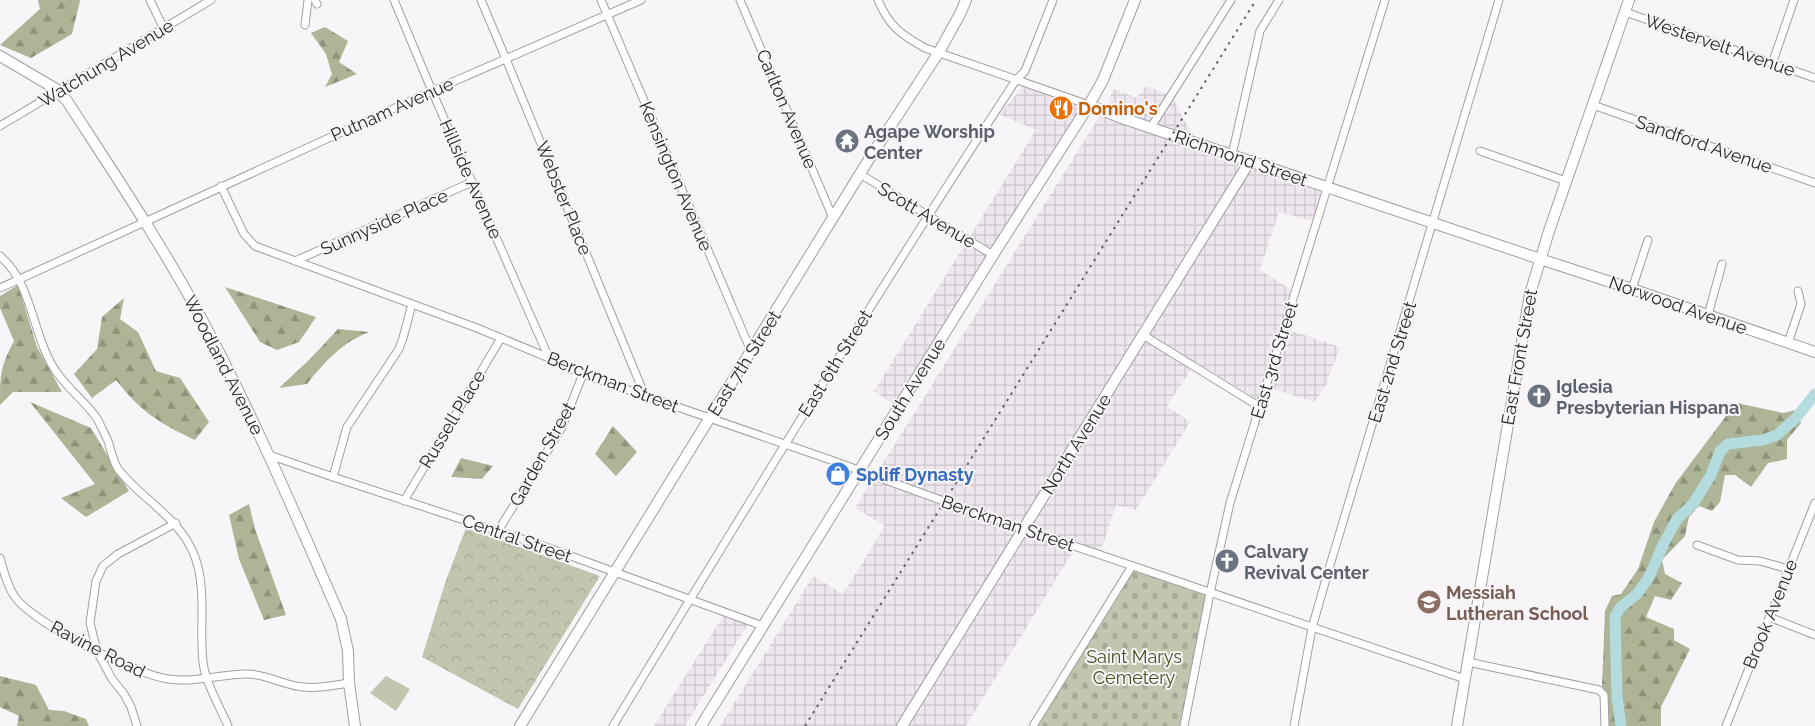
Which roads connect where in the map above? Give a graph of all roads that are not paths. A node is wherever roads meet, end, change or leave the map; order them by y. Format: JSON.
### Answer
{"nodes":[{"id":1,"x":150,"y":0,"type":"edge"},
{"id":2,"x":211,"y":0,"type":"edge"},
{"id":3,"x":308,"y":0,"type":"edge"},
{"id":4,"x":394,"y":0,"type":"edge"},
{"id":5,"x":481,"y":0,"type":"edge"},
{"id":6,"x":601,"y":0,"type":"edge"},
{"id":7,"x":641,"y":0,"type":"edge"},
{"id":8,"x":740,"y":0,"type":"edge"},
{"id":9,"x":878,"y":0,"type":"edge"},
{"id":10,"x":966,"y":0,"type":"edge"},
{"id":11,"x":1053,"y":0,"type":"edge"},
{"id":12,"x":1134,"y":0,"type":"edge"},
{"id":13,"x":1231,"y":0,"type":"edge"},
{"id":14,"x":1278,"y":0,"type":"edge"},
{"id":15,"x":1385,"y":0,"type":"edge"},
{"id":16,"x":1499,"y":0,"type":"edge"},
{"id":17,"x":1629,"y":0,"type":"edge"},
{"id":18,"x":1794,"y":0,"type":"edge"},
{"id":19,"x":1625,"y":12,"type":"junction"},
{"id":20,"x":608,"y":14,"type":"junction"},
{"id":21,"x":305,"y":25,"type":"dead end"},
{"id":22,"x":164,"y":29,"type":"junction"},
{"id":23,"x":939,"y":52,"type":"junction"},
{"id":24,"x":0,"y":56,"type":"edge"},
{"id":25,"x":506,"y":59,"type":"junction"},
{"id":26,"x":1772,"y":64,"type":"junction"},
{"id":27,"x":1815,"y":78,"type":"edge"},
{"id":28,"x":1016,"y":80,"type":"junction"},
{"id":29,"x":57,"y":91,"type":"junction"},
{"id":30,"x":432,"y":91,"type":"junction"},
{"id":31,"x":1089,"y":105,"type":"junction"},
{"id":32,"x":1592,"y":105,"type":"junction"},
{"id":33,"x":0,"y":126,"type":"edge"},
{"id":34,"x":1151,"y":128,"type":"junction"},
{"id":35,"x":1480,"y":151,"type":"dead end"},
{"id":36,"x":1232,"y":155,"type":"junction"},
{"id":37,"x":1250,"y":161,"type":"junction"},
{"id":38,"x":860,"y":174,"type":"junction"},
{"id":39,"x":472,"y":182,"type":"junction"},
{"id":40,"x":1566,"y":182,"type":"junction"},
{"id":41,"x":1815,"y":183,"type":"edge"},
{"id":42,"x":222,"y":186,"type":"junction"},
{"id":43,"x":1327,"y":187,"type":"junction"},
{"id":44,"x":928,"y":215,"type":"junction"},
{"id":45,"x":833,"y":218,"type":"junction"},
{"id":46,"x":144,"y":221,"type":"junction"},
{"id":47,"x":1433,"y":223,"type":"junction"},
{"id":48,"x":1648,"y":240,"type":"dead end"},
{"id":49,"x":993,"y":255,"type":"junction"},
{"id":50,"x":0,"y":256,"type":"edge"},
{"id":51,"x":1540,"y":260,"type":"junction"},
{"id":52,"x":295,"y":261,"type":"junction"},
{"id":53,"x":1722,"y":264,"type":"dead end"},
{"id":54,"x":18,"y":279,"type":"junction"},
{"id":55,"x":0,"y":288,"type":"edge"},
{"id":56,"x":1632,"y":288,"type":"junction"},
{"id":57,"x":1798,"y":291,"type":"dead end"},
{"id":58,"x":412,"y":304,"type":"junction"},
{"id":59,"x":1708,"y":315,"type":"junction"},
{"id":60,"x":1143,"y":335,"type":"junction"},
{"id":61,"x":500,"y":338,"type":"junction"},
{"id":62,"x":1788,"y":343,"type":"junction"},
{"id":63,"x":751,"y":351,"type":"junction"},
{"id":64,"x":1815,"y":352,"type":"edge"},
{"id":65,"x":549,"y":358,"type":"junction"},
{"id":66,"x":583,"y":374,"type":"junction"},
{"id":67,"x":645,"y":396,"type":"junction"},
{"id":68,"x":1260,"y":407,"type":"junction"},
{"id":69,"x":710,"y":418,"type":"junction"},
{"id":70,"x":785,"y":444,"type":"junction"},
{"id":71,"x":270,"y":455,"type":"junction"},
{"id":72,"x":860,"y":470,"type":"junction"},
{"id":73,"x":333,"y":477,"type":"junction"},
{"id":74,"x":404,"y":501,"type":"junction"},
{"id":75,"x":1815,"y":503,"type":"edge"},
{"id":76,"x":176,"y":523,"type":"junction"},
{"id":77,"x":1024,"y":529,"type":"junction"},
{"id":78,"x":498,"y":531,"type":"junction"},
{"id":79,"x":1697,"y":544,"type":"dead end"},
{"id":80,"x":0,"y":560,"type":"edge"},
{"id":81,"x":1132,"y":566,"type":"junction"},
{"id":82,"x":1788,"y":569,"type":"junction"},
{"id":83,"x":615,"y":572,"type":"junction"},
{"id":84,"x":1210,"y":593,"type":"junction"},
{"id":85,"x":690,"y":600,"type":"junction"},
{"id":86,"x":1770,"y":617,"type":"junction"},
{"id":87,"x":763,"y":626,"type":"junction"},
{"id":88,"x":1312,"y":628,"type":"junction"},
{"id":89,"x":1815,"y":635,"type":"edge"},
{"id":90,"x":97,"y":651,"type":"junction"},
{"id":91,"x":1468,"y":662,"type":"junction"},
{"id":92,"x":207,"y":678,"type":"junction"},
{"id":93,"x":1465,"y":679,"type":"junction"},
{"id":94,"x":349,"y":683,"type":"junction"},
{"id":95,"x":137,"y":726,"type":"edge"},
{"id":96,"x":228,"y":726,"type":"edge"},
{"id":97,"x":355,"y":726,"type":"edge"},
{"id":98,"x":520,"y":726,"type":"edge"},
{"id":99,"x":613,"y":726,"type":"edge"},
{"id":100,"x":701,"y":726,"type":"edge"},
{"id":101,"x":902,"y":726,"type":"edge"},
{"id":102,"x":1033,"y":726,"type":"edge"},
{"id":103,"x":1184,"y":726,"type":"edge"},
{"id":104,"x":1294,"y":726,"type":"edge"},
{"id":105,"x":1457,"y":726,"type":"edge"},
{"id":106,"x":1606,"y":726,"type":"edge"},
{"id":107,"x":1726,"y":726,"type":"edge"}],
"edges":[{"from":1,"to":22,"type":"street"},
{"from":2,"to":22,"type":"street","name":"Watchung Avenue"},
{"from":3,"to":21,"type":"street"},
{"from":4,"to":30,"type":"street","name":"Hillside Avenue"},
{"from":5,"to":25,"type":"street","name":"Webster Place"},
{"from":6,"to":20,"type":"street","name":"Kensington Avenue"},
{"from":7,"to":20,"type":"street","name":"Putnam Avenue"},
{"from":8,"to":45,"type":"street","name":"Carlton Avenue"},
{"from":9,"to":23,"type":"street","name":"Richmond Street"},
{"from":10,"to":23,"type":"street","name":"East 7th Street"},
{"from":11,"to":28,"type":"street","name":"East 6th Street"},
{"from":12,"to":31,"type":"street","name":"South Avenue"},
{"from":13,"to":34,"type":"street"},
{"from":14,"to":36,"type":"street"},
{"from":15,"to":43,"type":"street","name":"East 3rd Street"},
{"from":16,"to":47,"type":"street","name":"East 2nd Street"},
{"from":17,"to":19,"type":"street","name":"East Front Street"},
{"from":18,"to":26,"type":"street"},
{"from":19,"to":26,"type":"street","name":"Westervelt Avenue"},
{"from":19,"to":32,"type":"street","name":"East Front Street"},
{"from":20,"to":25,"type":"street","name":"Putnam Avenue"},
{"from":20,"to":63,"type":"street","name":"Kensington Avenue"},
{"from":22,"to":29,"type":"street","name":"Watchung Avenue"},
{"from":23,"to":28,"type":"street","name":"Richmond Street"},
{"from":23,"to":38,"type":"street","name":"East 7th Street"},
{"from":24,"to":29,"type":"street","name":"Woodland Avenue"},
{"from":25,"to":30,"type":"street","name":"Putnam Avenue"},
{"from":25,"to":67,"type":"street","name":"Webster Place"},
{"from":26,"to":27,"type":"street","name":"Westervelt Avenue"},
{"from":28,"to":31,"type":"street","name":"Richmond Street"},
{"from":28,"to":44,"type":"street","name":"East 6th Street"},
{"from":29,"to":33,"type":"street","name":"Watchung Avenue"},
{"from":29,"to":46,"type":"street","name":"Woodland Avenue"},
{"from":30,"to":39,"type":"street","name":"Hillside Avenue"},
{"from":30,"to":42,"type":"street","name":"Putnam Avenue"},
{"from":31,"to":34,"type":"street","name":"Richmond Street"},
{"from":31,"to":49,"type":"street","name":"South Avenue"},
{"from":32,"to":40,"type":"street","name":"East Front Street"},
{"from":32,"to":41,"type":"street","name":"Sandford Avenue"},
{"from":34,"to":36,"type":"street","name":"Richmond Street"},
{"from":35,"to":40,"type":"street"},
{"from":36,"to":37,"type":"street","name":"Richmond Street"},
{"from":37,"to":43,"type":"street","name":"Richmond Street"},
{"from":37,"to":60,"type":"street","name":"North Avenue"},
{"from":38,"to":44,"type":"street","name":"Scott Avenue"},
{"from":38,"to":45,"type":"street","name":"East 7th Street"},
{"from":39,"to":52,"type":"street","name":"Sunnyside Place"},
{"from":39,"to":65,"type":"street","name":"Hillside Avenue"},
{"from":40,"to":51,"type":"street","name":"East Front Street"},
{"from":42,"to":46,"type":"street","name":"Putnam Avenue"},
{"from":42,"to":52,"type":"street","name":"Berckman Street"},
{"from":43,"to":47,"type":"street","name":"Richmond Street"},
{"from":43,"to":68,"type":"street","name":"East 3rd Street"},
{"from":44,"to":49,"type":"street","name":"Scott Avenue"},
{"from":44,"to":70,"type":"street","name":"East 6th Street"},
{"from":45,"to":63,"type":"street","name":"East 7th Street"},
{"from":46,"to":54,"type":"street","name":"Putnam Avenue"},
{"from":46,"to":71,"type":"street","name":"Woodland Avenue"},
{"from":47,"to":51,"type":"street","name":"Richmond Street"},
{"from":47,"to":88,"type":"street","name":"East 2nd Street"},
{"from":48,"to":56,"type":"street"},
{"from":49,"to":72,"type":"street","name":"South Avenue"},
{"from":50,"to":54,"type":"street"},
{"from":51,"to":56,"type":"street","name":"Norwood Avenue"},
{"from":51,"to":91,"type":"street","name":"East Front Street"},
{"from":52,"to":58,"type":"street","name":"Berckman Street"},
{"from":53,"to":59,"type":"street"},
{"from":54,"to":55,"type":"street","name":"Putnam Avenue"},
{"from":54,"to":76,"type":"street"},
{"from":56,"to":59,"type":"street","name":"Norwood Avenue"},
{"from":57,"to":62,"type":"street"},
{"from":58,"to":61,"type":"street","name":"Berckman Street"},
{"from":58,"to":73,"type":"street"},
{"from":59,"to":62,"type":"street","name":"Norwood Avenue"},
{"from":60,"to":68,"type":"street"},
{"from":60,"to":77,"type":"street","name":"North Avenue"},
{"from":61,"to":65,"type":"street","name":"Berckman Street"},
{"from":61,"to":74,"type":"street","name":"Russell Place"},
{"from":62,"to":64,"type":"street","name":"Norwood Avenue"},
{"from":63,"to":69,"type":"street","name":"East 7th Street"},
{"from":65,"to":66,"type":"street","name":"Berckman Street"},
{"from":66,"to":67,"type":"street","name":"Berckman Street"},
{"from":66,"to":78,"type":"street","name":"Garden Street"},
{"from":67,"to":69,"type":"street","name":"Berckman Street"},
{"from":68,"to":84,"type":"street","name":"East 3rd Street"},
{"from":69,"to":70,"type":"street","name":"Berckman Street"},
{"from":69,"to":83,"type":"street","name":"East 7th Street"},
{"from":70,"to":72,"type":"street","name":"Berckman Street"},
{"from":70,"to":85,"type":"street","name":"East 6th Street"},
{"from":71,"to":73,"type":"street","name":"Central Street"},
{"from":71,"to":94,"type":"street","name":"Woodland Avenue"},
{"from":72,"to":77,"type":"street","name":"Berckman Street"},
{"from":72,"to":87,"type":"street","name":"South Avenue"},
{"from":73,"to":74,"type":"street","name":"Central Street"},
{"from":74,"to":78,"type":"street","name":"Central Street"},
{"from":75,"to":82,"type":"street","name":"Brook Avenue"},
{"from":76,"to":90,"type":"street"},
{"from":76,"to":92,"type":"street"},
{"from":77,"to":81,"type":"street","name":"Berckman Street"},
{"from":77,"to":101,"type":"street","name":"North Avenue"},
{"from":78,"to":83,"type":"street","name":"Central Street"},
{"from":79,"to":82,"type":"street"},
{"from":80,"to":90,"type":"street","name":"Ravine Road"},
{"from":81,"to":84,"type":"street","name":"Berckman Street"},
{"from":81,"to":102,"type":"street"},
{"from":82,"to":86,"type":"street","name":"Brook Avenue"},
{"from":83,"to":85,"type":"street","name":"Central Street"},
{"from":83,"to":98,"type":"street","name":"East 7th Street"},
{"from":84,"to":88,"type":"street","name":"Berckman Street"},
{"from":84,"to":103,"type":"street","name":"East 3rd Street"},
{"from":85,"to":87,"type":"street","name":"Central Street"},
{"from":85,"to":99,"type":"street","name":"East 6th Street"},
{"from":86,"to":89,"type":"street"},
{"from":86,"to":107,"type":"street","name":"Brook Avenue"},
{"from":87,"to":100,"type":"street","name":"South Avenue"},
{"from":88,"to":93,"type":"street","name":"Berckman Street"},
{"from":88,"to":104,"type":"street","name":"East 2nd Street"},
{"from":90,"to":92,"type":"street","name":"Ravine Road"},
{"from":90,"to":95,"type":"street"},
{"from":91,"to":93,"type":"street","name":"East Front Street"},
{"from":91,"to":106,"type":"street"},
{"from":92,"to":94,"type":"street","name":"Ravine Road"},
{"from":92,"to":96,"type":"street"},
{"from":93,"to":105,"type":"street","name":"East Front Street"},
{"from":94,"to":97,"type":"street","name":"Woodland Avenue"}]}
